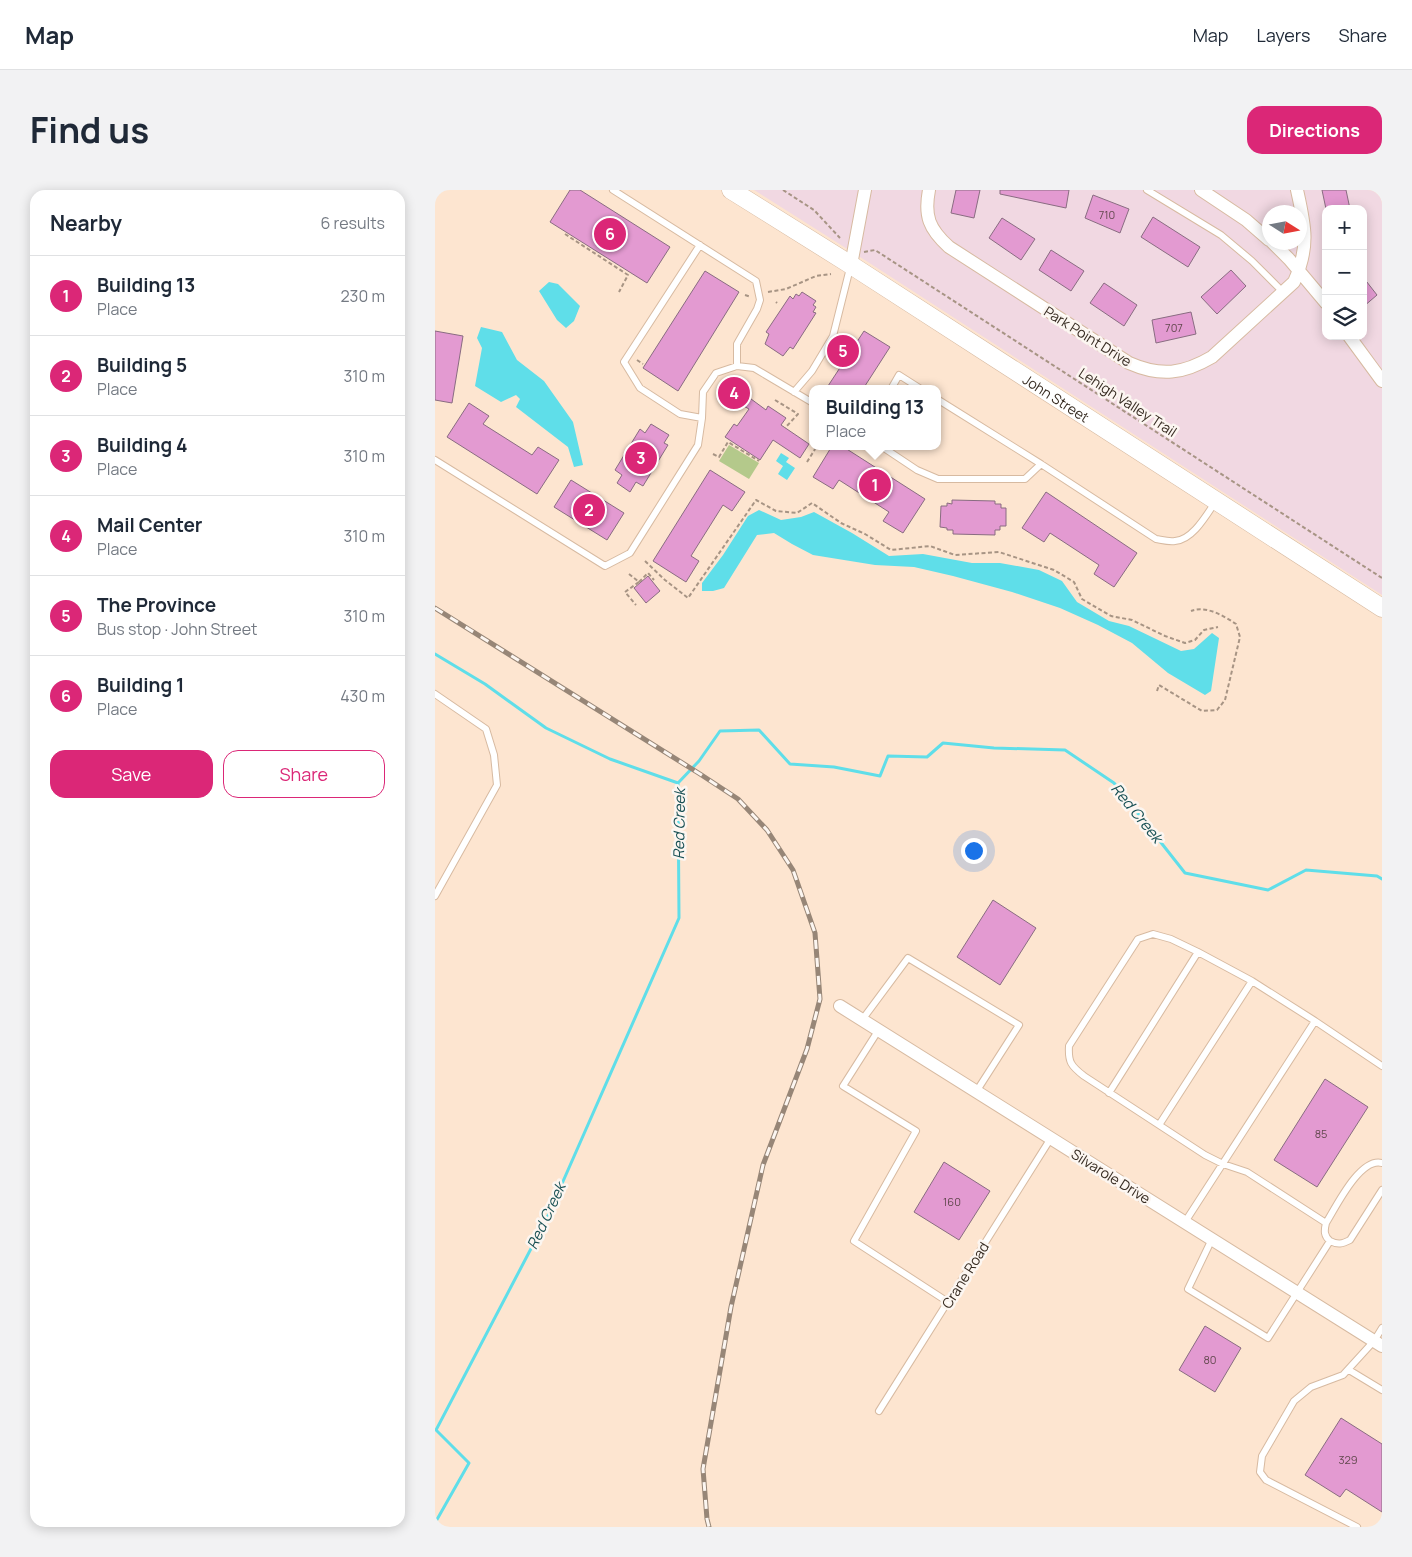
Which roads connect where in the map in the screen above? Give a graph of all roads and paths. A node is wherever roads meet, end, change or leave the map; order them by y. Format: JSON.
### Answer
{"nodes":[{"id":1,"x":613,"y":190,"type":"edge"},
{"id":2,"x":731,"y":190,"type":"edge"},
{"id":3,"x":783,"y":190,"type":"edge"},
{"id":4,"x":865,"y":190,"type":"edge"},
{"id":5,"x":929,"y":190,"type":"edge"},
{"id":6,"x":1147,"y":190,"type":"edge"},
{"id":7,"x":1201,"y":190,"type":"edge"},
{"id":8,"x":1297,"y":190,"type":"edge"},
{"id":9,"x":565,"y":234,"type":"dead end"},
{"id":10,"x":1262,"y":234,"type":"edge"},
{"id":11,"x":841,"y":238,"type":"dead end"},
{"id":12,"x":700,"y":245,"type":"junction"},
{"id":13,"x":1279,"y":250,"type":"edge"},
{"id":14,"x":863,"y":251,"type":"dead end"},
{"id":15,"x":851,"y":265,"type":"junction"},
{"id":16,"x":1299,"y":271,"type":"junction"},
{"id":17,"x":831,"y":274,"type":"dead end"},
{"id":18,"x":619,"y":292,"type":"dead end"},
{"id":19,"x":768,"y":292,"type":"dead end"},
{"id":20,"x":1283,"y":292,"type":"junction"},
{"id":21,"x":1322,"y":298,"type":"edge"},
{"id":22,"x":1352,"y":340,"type":"edge"},
{"id":23,"x":737,"y":366,"type":"junction"},
{"id":24,"x":1382,"y":381,"type":"edge"},
{"id":25,"x":893,"y":385,"type":"edge"},
{"id":26,"x":915,"y":385,"type":"edge"},
{"id":27,"x":794,"y":392,"type":"junction"},
{"id":28,"x":775,"y":400,"type":"dead end"},
{"id":29,"x":809,"y":401,"type":"edge"},
{"id":30,"x":941,"y":402,"type":"edge"},
{"id":31,"x":702,"y":418,"type":"junction"},
{"id":32,"x":785,"y":428,"type":"dead end"},
{"id":33,"x":814,"y":450,"type":"edge"},
{"id":34,"x":887,"y":450,"type":"edge"},
{"id":35,"x":713,"y":454,"type":"dead end"},
{"id":36,"x":435,"y":460,"type":"edge"},
{"id":37,"x":759,"y":461,"type":"dead end"},
{"id":38,"x":807,"y":462,"type":"dead end"},
{"id":39,"x":1041,"y":464,"type":"junction"},
{"id":40,"x":1216,"y":501,"type":"junction"},
{"id":41,"x":645,"y":560,"type":"dead end"},
{"id":42,"x":629,"y":574,"type":"dead end"},
{"id":43,"x":1382,"y":578,"type":"edge"},
{"id":44,"x":654,"y":580,"type":"dead end"},
{"id":45,"x":639,"y":582,"type":"junction"},
{"id":46,"x":636,"y":605,"type":"dead end"},
{"id":47,"x":1382,"y":608,"type":"edge"},
{"id":48,"x":1191,"y":610,"type":"dead end"},
{"id":49,"x":1218,"y":627,"type":"dead end"},
{"id":50,"x":1157,"y":691,"type":"dead end"},
{"id":51,"x":435,"y":694,"type":"edge"},
{"id":52,"x":435,"y":896,"type":"edge"},
{"id":53,"x":1198,"y":952,"type":"junction"},
{"id":54,"x":1252,"y":981,"type":"junction"},
{"id":55,"x":840,"y":1006,"type":"dead end"},
{"id":56,"x":862,"y":1020,"type":"junction"},
{"id":57,"x":1315,"y":1021,"type":"junction"},
{"id":58,"x":878,"y":1031,"type":"junction"},
{"id":59,"x":1382,"y":1066,"type":"edge"},
{"id":60,"x":977,"y":1092,"type":"junction"},
{"id":61,"x":1109,"y":1093,"type":"junction"},
{"id":62,"x":1159,"y":1125,"type":"junction"},
{"id":63,"x":1051,"y":1138,"type":"junction"},
{"id":64,"x":1382,"y":1163,"type":"edge"},
{"id":65,"x":1223,"y":1164,"type":"junction"},
{"id":66,"x":1382,"y":1190,"type":"edge"},
{"id":67,"x":1185,"y":1222,"type":"junction"},
{"id":68,"x":1326,"y":1223,"type":"junction"},
{"id":69,"x":1212,"y":1240,"type":"junction"},
{"id":70,"x":1331,"y":1242,"type":"junction"},
{"id":71,"x":1297,"y":1293,"type":"junction"},
{"id":72,"x":948,"y":1302,"type":"junction"},
{"id":73,"x":1382,"y":1328,"type":"edge"},
{"id":74,"x":1378,"y":1344,"type":"edge"},
{"id":75,"x":1349,"y":1370,"type":"junction"},
{"id":76,"x":1382,"y":1390,"type":"edge"},
{"id":77,"x":879,"y":1411,"type":"dead end"},
{"id":78,"x":1357,"y":1527,"type":"edge"}],
"edges":[{"from":1,"to":12,"type":"lane"},
{"from":2,"to":15,"type":"street","name":"John Street"},
{"from":3,"to":11,"type":"path"},
{"from":4,"to":15,"type":"street"},
{"from":5,"to":20,"type":"street","name":"Park Point Drive"},
{"from":6,"to":20,"type":"lane"},
{"from":7,"to":10,"type":"street"},
{"from":8,"to":16,"type":"street","name":"Park Point Drive"},
{"from":9,"to":18,"type":"path"},
{"from":12,"to":23,"type":"lane"},
{"from":12,"to":31,"type":"lane"},
{"from":13,"to":16,"type":"street"},
{"from":14,"to":43,"type":"path","name":"Lehigh Valley Trail"},
{"from":15,"to":27,"type":"lane"},
{"from":15,"to":40,"type":"street","name":"John Street"},
{"from":16,"to":20,"type":"street","name":"Park Point Drive"},
{"from":16,"to":21,"type":"street"},
{"from":17,"to":19,"type":"path"},
{"from":22,"to":24,"type":"street"},
{"from":23,"to":27,"type":"lane"},
{"from":23,"to":31,"type":"lane"},
{"from":25,"to":26,"type":"lane"},
{"from":27,"to":29,"type":"lane"},
{"from":28,"to":32,"type":"path"},
{"from":30,"to":39,"type":"lane"},
{"from":31,"to":36,"type":"lane"},
{"from":33,"to":38,"type":"path"},
{"from":34,"to":39,"type":"lane"},
{"from":35,"to":37,"type":"path"},
{"from":39,"to":40,"type":"lane"},
{"from":40,"to":47,"type":"street","name":"John Street"},
{"from":41,"to":49,"type":"path"},
{"from":42,"to":45,"type":"path"},
{"from":44,"to":45,"type":"path"},
{"from":45,"to":46,"type":"path"},
{"from":48,"to":50,"type":"path"},
{"from":51,"to":52,"type":"lane"},
{"from":53,"to":54,"type":"lane"},
{"from":53,"to":61,"type":"lane"},
{"from":53,"to":61,"type":"lane"},
{"from":54,"to":57,"type":"lane"},
{"from":54,"to":62,"type":"lane"},
{"from":55,"to":56,"type":"street","name":"Silvarole Drive"},
{"from":56,"to":58,"type":"street","name":"Silvarole Drive"},
{"from":56,"to":60,"type":"lane"},
{"from":57,"to":59,"type":"lane"},
{"from":57,"to":65,"type":"lane"},
{"from":58,"to":60,"type":"street","name":"Silvarole Drive"},
{"from":58,"to":72,"type":"lane"},
{"from":60,"to":63,"type":"street","name":"Silvarole Drive"},
{"from":61,"to":62,"type":"lane"},
{"from":62,"to":65,"type":"lane"},
{"from":63,"to":67,"type":"street","name":"Silvarole Drive"},
{"from":63,"to":72,"type":"lane","name":"Crane Road"},
{"from":64,"to":68,"type":"lane"},
{"from":65,"to":67,"type":"lane"},
{"from":65,"to":68,"type":"lane"},
{"from":66,"to":70,"type":"lane"},
{"from":67,"to":69,"type":"street","name":"Silvarole Drive"},
{"from":68,"to":70,"type":"lane"},
{"from":69,"to":71,"type":"street","name":"Silvarole Drive"},
{"from":69,"to":71,"type":"lane"},
{"from":70,"to":71,"type":"lane"},
{"from":71,"to":74,"type":"street","name":"Silvarole Drive"},
{"from":72,"to":77,"type":"lane","name":"Crane Road"},
{"from":73,"to":74,"type":"lane"},
{"from":74,"to":75,"type":"lane"},
{"from":75,"to":76,"type":"lane"},
{"from":75,"to":78,"type":"lane"}]}
